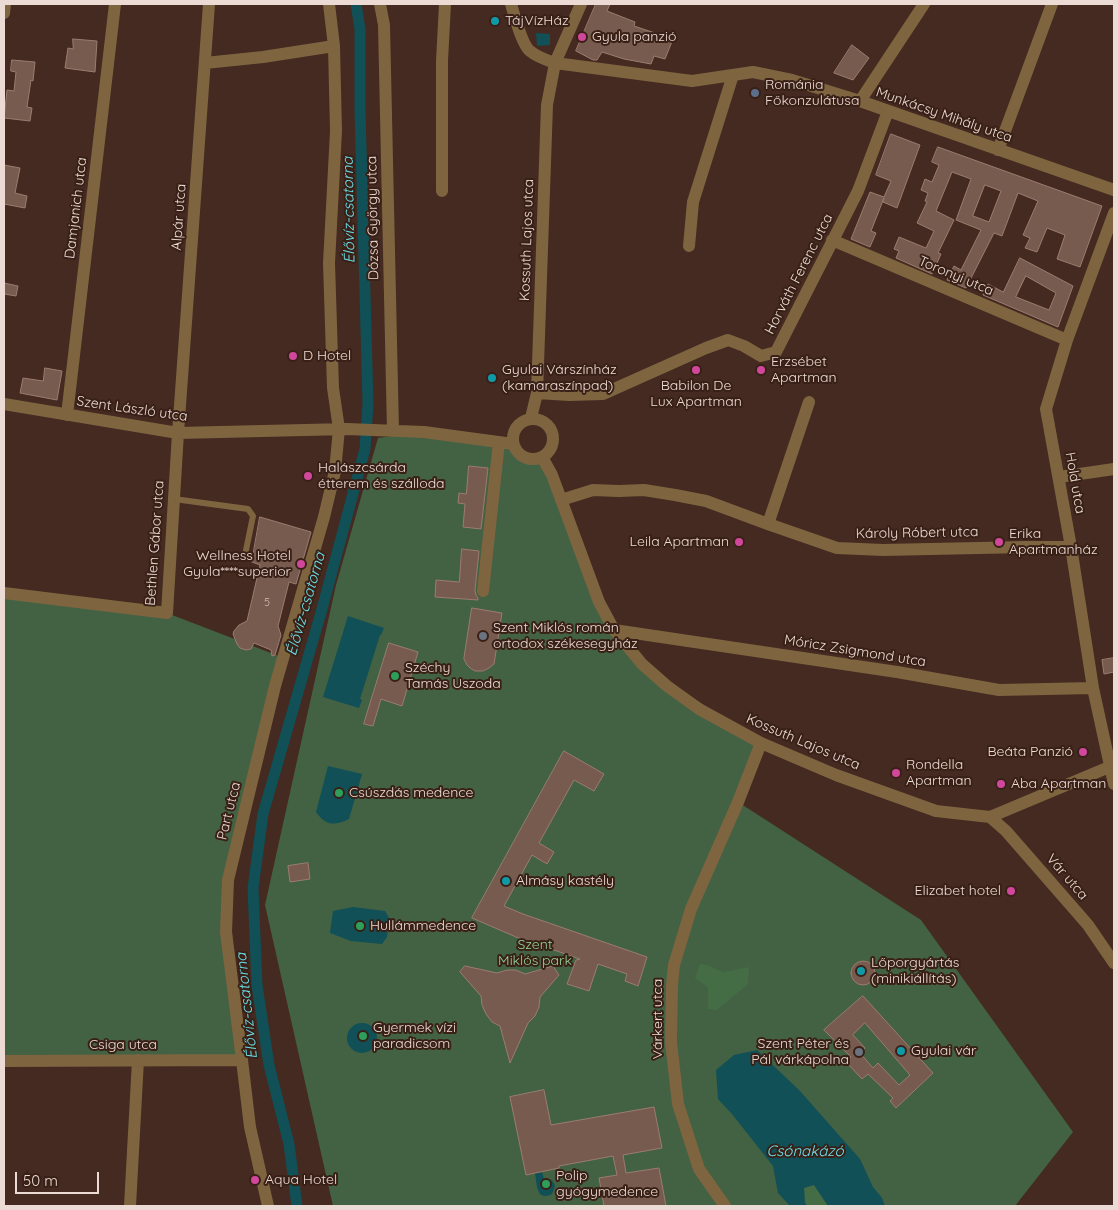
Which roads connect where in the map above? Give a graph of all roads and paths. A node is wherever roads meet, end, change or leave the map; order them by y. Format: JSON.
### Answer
{"nodes":[{"id":1,"x":5,"y":4,"type":"edge"},
{"id":2,"x":115,"y":4,"type":"edge"},
{"id":3,"x":209,"y":4,"type":"edge"},
{"id":4,"x":329,"y":4,"type":"edge"},
{"id":5,"x":380,"y":4,"type":"edge"},
{"id":6,"x":445,"y":4,"type":"edge"},
{"id":7,"x":511,"y":4,"type":"edge"},
{"id":8,"x":581,"y":4,"type":"edge"},
{"id":9,"x":924,"y":4,"type":"edge"},
{"id":10,"x":1052,"y":4,"type":"edge"},
{"id":11,"x":4,"y":12,"type":"edge"},
{"id":12,"x":334,"y":46,"type":"junction"},
{"id":13,"x":205,"y":63,"type":"junction"},
{"id":14,"x":555,"y":63,"type":"junction"},
{"id":15,"x":733,"y":75,"type":"junction"},
{"id":16,"x":860,"y":101,"type":"junction"},
{"id":17,"x":888,"y":111,"type":"junction"},
{"id":18,"x":998,"y":150,"type":"junction"},
{"id":19,"x":1114,"y":190,"type":"edge"},
{"id":20,"x":442,"y":191,"type":"dead end"},
{"id":21,"x":1114,"y":213,"type":"edge"},
{"id":22,"x":832,"y":240,"type":"junction"},
{"id":23,"x":689,"y":246,"type":"dead end"},
{"id":24,"x":1067,"y":340,"type":"junction"},
{"id":25,"x":537,"y":393,"type":"junction"},
{"id":26,"x":810,"y":402,"type":"dead end"},
{"id":27,"x":4,"y":404,"type":"edge"},
{"id":28,"x":67,"y":415,"type":"junction"},
{"id":29,"x":531,"y":418,"type":"junction"},
{"id":30,"x":343,"y":429,"type":"junction"},
{"id":31,"x":390,"y":431,"type":"junction"},
{"id":32,"x":178,"y":433,"type":"junction"},
{"id":33,"x":499,"y":442,"type":"junction"},
{"id":34,"x":513,"y":444,"type":"junction"},
{"id":35,"x":542,"y":457,"type":"junction"},
{"id":36,"x":1114,"y":469,"type":"edge"},
{"id":37,"x":1059,"y":478,"type":"junction"},
{"id":38,"x":174,"y":499,"type":"junction"},
{"id":39,"x":562,"y":500,"type":"junction"},
{"id":40,"x":768,"y":524,"type":"junction"},
{"id":41,"x":1071,"y":548,"type":"junction"},
{"id":42,"x":245,"y":555,"type":"dead end"},
{"id":43,"x":482,"y":591,"type":"dead end"},
{"id":44,"x":4,"y":592,"type":"edge"},
{"id":45,"x":614,"y":630,"type":"junction"},
{"id":46,"x":1093,"y":688,"type":"junction"},
{"id":47,"x":761,"y":743,"type":"junction"},
{"id":48,"x":1112,"y":766,"type":"edge"},
{"id":49,"x":1114,"y":784,"type":"edge"},
{"id":50,"x":990,"y":816,"type":"junction"},
{"id":51,"x":1114,"y":963,"type":"edge"},
{"id":52,"x":138,"y":1060,"type":"junction"},
{"id":53,"x":242,"y":1060,"type":"junction"},
{"id":54,"x":4,"y":1061,"type":"edge"},
{"id":55,"x":130,"y":1206,"type":"edge"},
{"id":56,"x":268,"y":1206,"type":"edge"},
{"id":57,"x":725,"y":1206,"type":"edge"}],
"edges":[{"from":1,"to":11,"type":"street"},
{"from":2,"to":28,"type":"street","name":"Damjanich utca"},
{"from":3,"to":13,"type":"street","name":"Alpár utca"},
{"from":4,"to":12,"type":"street"},
{"from":5,"to":31,"type":"street","name":"Dózsa György utca"},
{"from":6,"to":20,"type":"street"},
{"from":7,"to":14,"type":"street","name":"Munkácsy Mihály utca"},
{"from":8,"to":14,"type":"street","name":"Kossuth Lajos utca"},
{"from":9,"to":16,"type":"street"},
{"from":10,"to":18,"type":"street"},
{"from":12,"to":13,"type":"street"},
{"from":12,"to":30,"type":"street"},
{"from":13,"to":32,"type":"street","name":"Alpár utca"},
{"from":14,"to":15,"type":"street","name":"Munkácsy Mihály utca"},
{"from":14,"to":25,"type":"street","name":"Kossuth Lajos utca"},
{"from":15,"to":16,"type":"street","name":"Munkácsy Mihály utca"},
{"from":15,"to":23,"type":"street"},
{"from":16,"to":17,"type":"street","name":"Munkácsy Mihály utca"},
{"from":17,"to":18,"type":"street","name":"Munkácsy Mihály utca"},
{"from":17,"to":22,"type":"street","name":"Horváth Ferenc utca"},
{"from":18,"to":19,"type":"street","name":"Munkácsy Mihály utca"},
{"from":21,"to":24,"type":"street","name":"Hold utca"},
{"from":22,"to":24,"type":"street","name":"Toronyi utca"},
{"from":22,"to":25,"type":"street","name":"Horváth Ferenc utca"},
{"from":24,"to":37,"type":"street","name":"Hold utca"},
{"from":25,"to":29,"type":"street","name":"Kossuth Lajos utca"},
{"from":26,"to":40,"type":"street"},
{"from":27,"to":28,"type":"street","name":"Szent László utca"},
{"from":28,"to":32,"type":"street","name":"Szent László utca"},
{"from":29,"to":34,"type":"street"},
{"from":29,"to":35,"type":"street"},
{"from":30,"to":31,"type":"street","name":"Szent László utca"},
{"from":30,"to":32,"type":"street","name":"Szent László utca"},
{"from":30,"to":53,"type":"street","name":"Part utca"},
{"from":31,"to":33,"type":"street"},
{"from":32,"to":38,"type":"street","name":"Bethlen Gábor utca"},
{"from":33,"to":34,"type":"street"},
{"from":33,"to":43,"type":"street"},
{"from":34,"to":35,"type":"street"},
{"from":35,"to":39,"type":"street","name":"Kossuth Lajos utca"},
{"from":36,"to":37,"type":"street"},
{"from":37,"to":41,"type":"street","name":"Hold utca"},
{"from":38,"to":42,"type":"lane"},
{"from":38,"to":44,"type":"street","name":"Bethlen Gábor utca"},
{"from":39,"to":40,"type":"street","name":"Károly Róbert utca"},
{"from":39,"to":45,"type":"street","name":"Kossuth Lajos utca"},
{"from":40,"to":41,"type":"street","name":"Károly Róbert utca"},
{"from":41,"to":46,"type":"street","name":"Hold utca"},
{"from":45,"to":46,"type":"street","name":"Móricz Zsigmond utca"},
{"from":45,"to":47,"type":"street","name":"Kossuth Lajos utca"},
{"from":46,"to":48,"type":"street","name":"Hold utca"},
{"from":47,"to":50,"type":"street","name":"Kossuth Lajos utca"},
{"from":47,"to":57,"type":"street","name":"Várkert utca"},
{"from":48,"to":49,"type":"street","name":"Hold utca"},
{"from":48,"to":50,"type":"street"},
{"from":50,"to":51,"type":"street","name":"Vár utca"},
{"from":52,"to":53,"type":"street","name":"Csiga utca"},
{"from":52,"to":54,"type":"street","name":"Csiga utca"},
{"from":52,"to":55,"type":"street"},
{"from":53,"to":56,"type":"street","name":"Part utca"}]}
